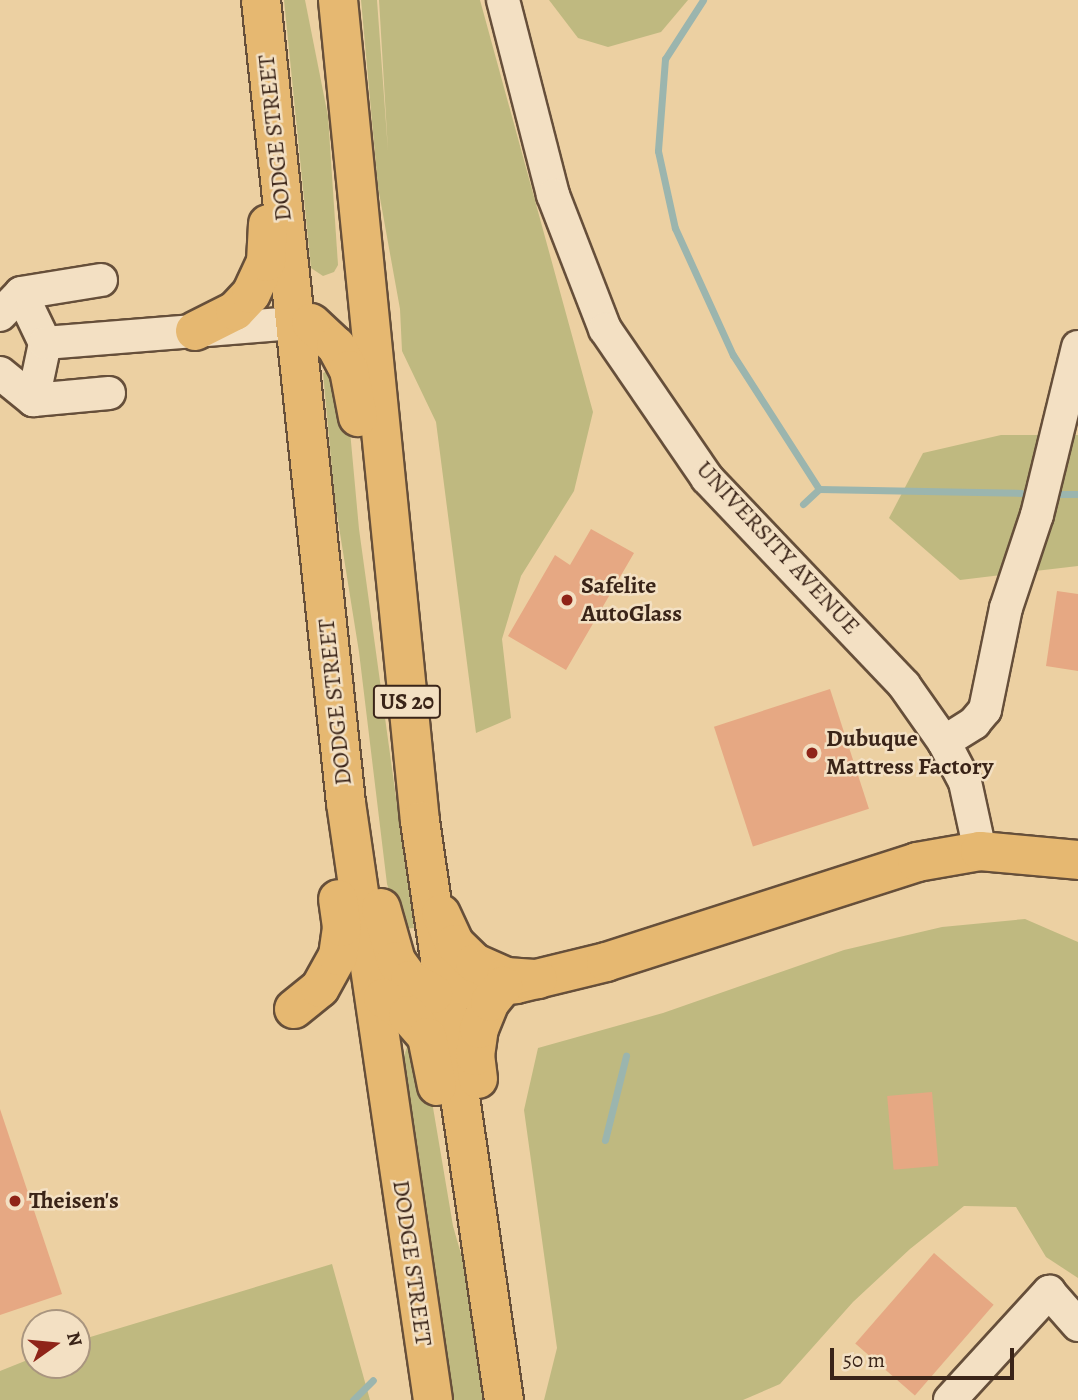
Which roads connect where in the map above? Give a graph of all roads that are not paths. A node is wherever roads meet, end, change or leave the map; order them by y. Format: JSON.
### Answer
{"nodes":[{"id":1,"x":317,"y":0,"type":"edge"},
{"id":2,"x":338,"y":0,"type":"edge"},
{"id":3,"x":503,"y":0,"type":"edge"},
{"id":4,"x":262,"y":11,"type":"edge"},
{"id":5,"x":345,"y":79,"type":"junction"},
{"id":6,"x":101,"y":281,"type":"dead end"},
{"id":7,"x":10,"y":304,"type":"edge"},
{"id":8,"x":369,"y":321,"type":"junction"},
{"id":9,"x":302,"y":323,"type":"junction"},
{"id":10,"x":195,"y":331,"type":"junction"},
{"id":11,"x":45,"y":343,"type":"junction"},
{"id":12,"x":1078,"y":347,"type":"edge"},
{"id":13,"x":0,"y":373,"type":"edge"},
{"id":14,"x":109,"y":393,"type":"dead end"},
{"id":15,"x":33,"y":400,"type":"junction"},
{"id":16,"x":319,"y":552,"type":"junction"},
{"id":17,"x":323,"y":591,"type":"junction"},
{"id":18,"x":408,"y":705,"type":"junction"},
{"id":19,"x":944,"y":742,"type":"junction"},
{"id":20,"x":980,"y":851,"type":"junction"},
{"id":21,"x":1078,"y":860,"type":"edge"},
{"id":22,"x":430,"y":882,"type":"junction"},
{"id":23,"x":521,"y":982,"type":"junction"},
{"id":24,"x":440,"y":993,"type":"junction"},
{"id":25,"x":378,"y":999,"type":"junction"},
{"id":26,"x":294,"y":1009,"type":"dead end"},
{"id":27,"x":488,"y":1291,"type":"junction"},
{"id":28,"x":1078,"y":1325,"type":"edge"},
{"id":29,"x":433,"y":1400,"type":"edge"},
{"id":30,"x":504,"y":1400,"type":"edge"},
{"id":31,"x":950,"y":1400,"type":"edge"}],
"edges":[{"from":1,"to":5,"type":"main road"},
{"from":2,"to":5,"type":"main road","number":"US 20"},
{"from":3,"to":19,"type":"street","name":"UNIVERSITY AVENUE"},
{"from":4,"to":9,"type":"main road","name":"DODGE STREET","number":"US 20"},
{"from":4,"to":10,"type":"main road"},
{"from":5,"to":8,"type":"main road","number":"US 20"},
{"from":6,"to":7,"type":"street"},
{"from":7,"to":11,"type":"street"},
{"from":8,"to":9,"type":"main road"},
{"from":8,"to":18,"type":"main road","number":"US 20"},
{"from":9,"to":10,"type":"street"},
{"from":9,"to":16,"type":"main road","name":"DODGE STREET","number":"US 20"},
{"from":9,"to":18,"type":"main road"},
{"from":10,"to":11,"type":"street"},
{"from":11,"to":15,"type":"street"},
{"from":12,"to":19,"type":"street"},
{"from":13,"to":15,"type":"street"},
{"from":14,"to":15,"type":"street"},
{"from":16,"to":17,"type":"main road","name":"DODGE STREET","number":"US 20"},
{"from":16,"to":24,"type":"main road"},
{"from":17,"to":25,"type":"main road","name":"DODGE STREET","number":"US 20"},
{"from":17,"to":26,"type":"main road"},
{"from":18,"to":22,"type":"main road","number":"US 20"},
{"from":19,"to":20,"type":"street","name":"UNIVERSITY AVENUE"},
{"from":20,"to":21,"type":"main road"},
{"from":20,"to":23,"type":"main road"},
{"from":22,"to":23,"type":"main road"},
{"from":22,"to":24,"type":"main road","number":"US 20"},
{"from":23,"to":24,"type":"main road"},
{"from":23,"to":27,"type":"main road"},
{"from":24,"to":25,"type":"main road"},
{"from":24,"to":27,"type":"main road","number":"US 20"},
{"from":25,"to":27,"type":"main road"},
{"from":25,"to":29,"type":"main road","name":"DODGE STREET","number":"US 20"},
{"from":27,"to":30,"type":"main road","number":"US 20"},
{"from":28,"to":31,"type":"street"}]}
